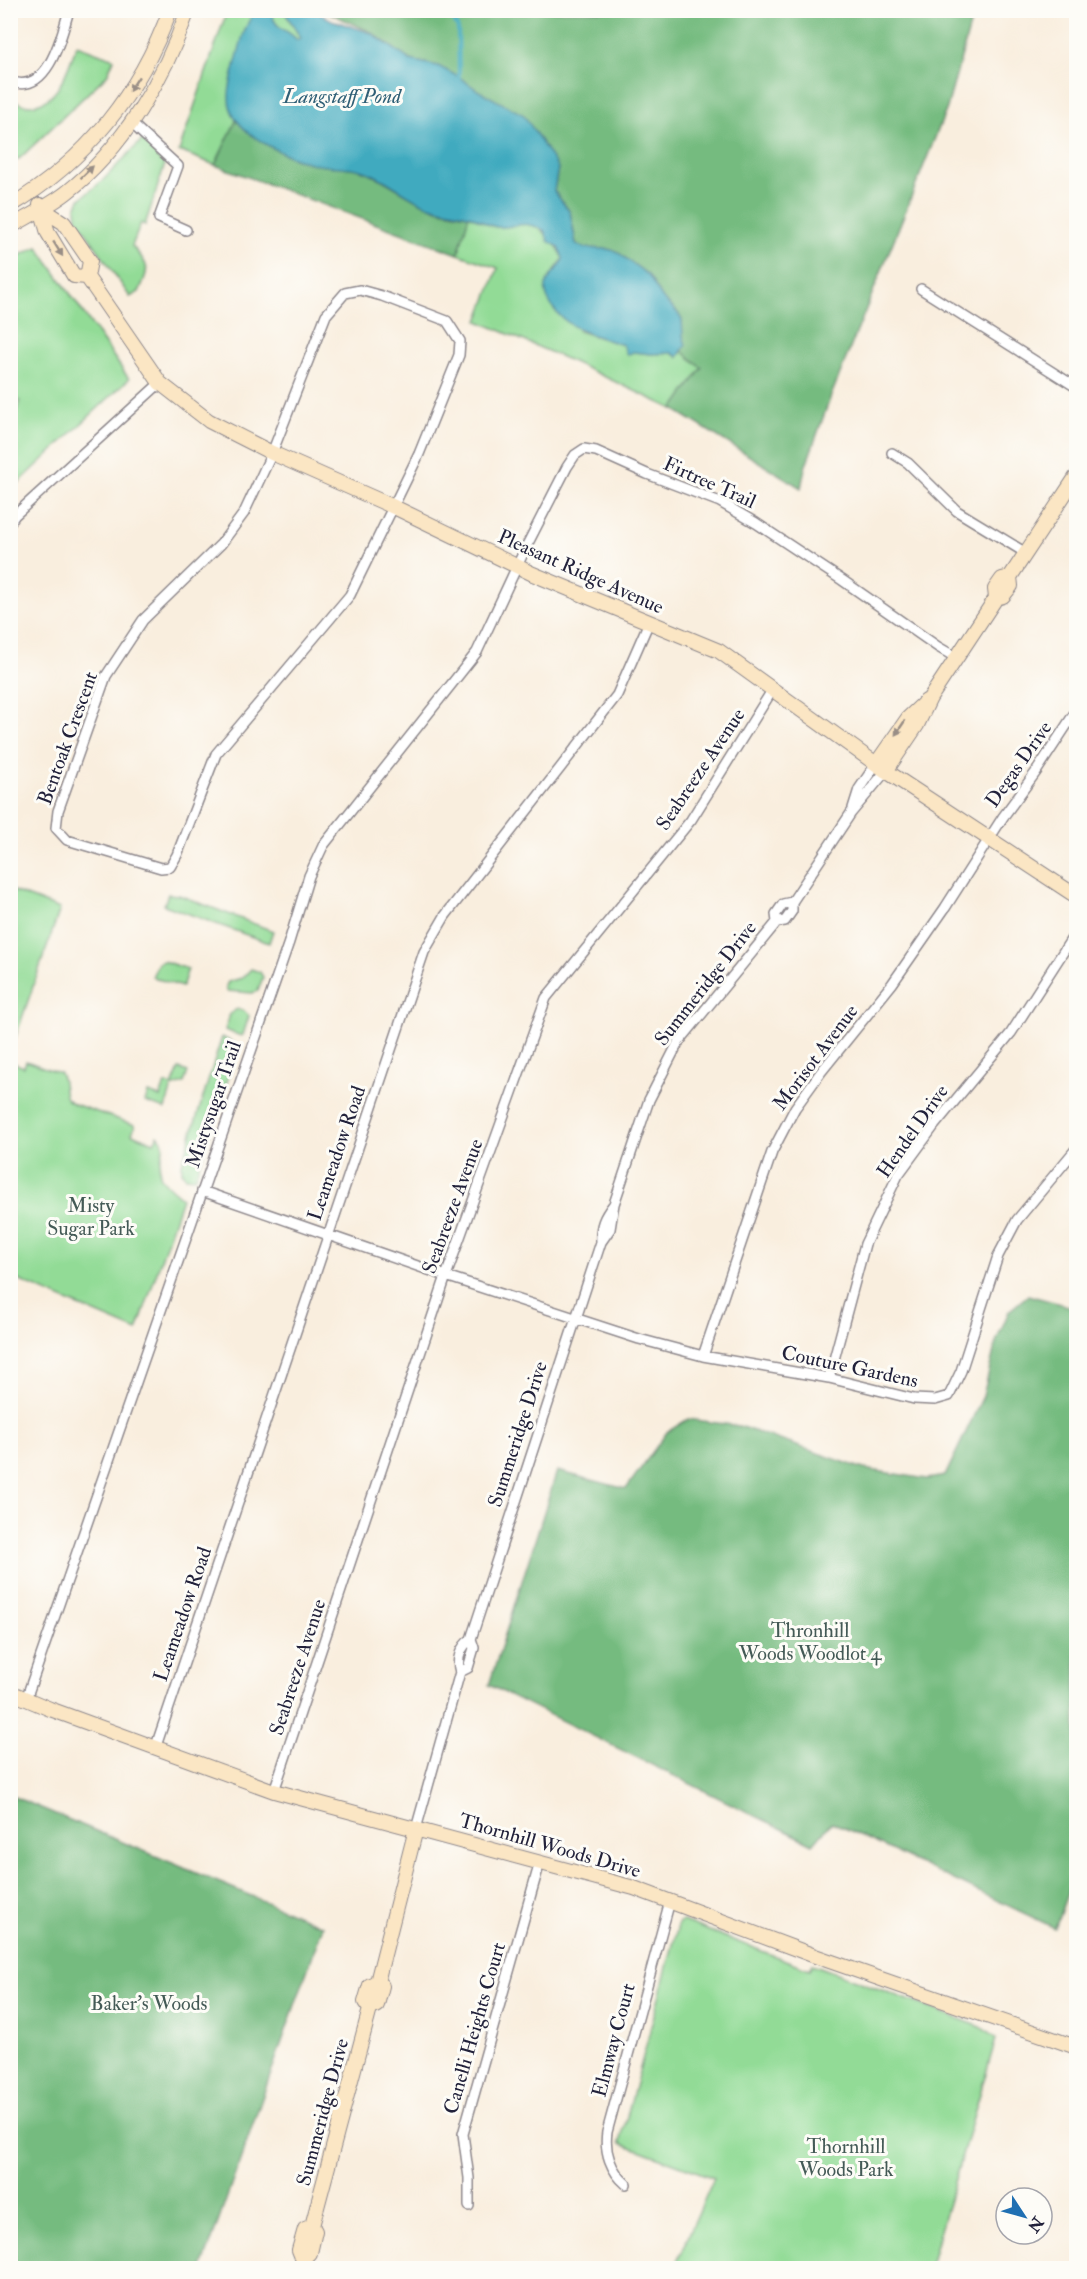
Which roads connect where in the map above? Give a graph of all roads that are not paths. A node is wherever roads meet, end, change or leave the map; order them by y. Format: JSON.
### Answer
{"nodes":[{"id":1,"x":69,"y":10,"type":"edge"},
{"id":2,"x":170,"y":10,"type":"edge"},
{"id":3,"x":188,"y":10,"type":"edge"},
{"id":4,"x":10,"y":81,"type":"edge"},
{"id":5,"x":130,"y":122,"type":"junction"},
{"id":6,"x":33,"y":192,"type":"junction"},
{"id":7,"x":10,"y":206,"type":"edge"},
{"id":8,"x":41,"y":208,"type":"junction"},
{"id":9,"x":10,"y":227,"type":"edge"},
{"id":10,"x":186,"y":230,"type":"dead end"},
{"id":11,"x":87,"y":277,"type":"junction"},
{"id":12,"x":921,"y":289,"type":"dead end"},
{"id":13,"x":160,"y":383,"type":"junction"},
{"id":14,"x":1077,"y":387,"type":"edge"},
{"id":15,"x":272,"y":453,"type":"junction"},
{"id":16,"x":892,"y":453,"type":"dead end"},
{"id":17,"x":1077,"y":477,"type":"edge"},
{"id":18,"x":394,"y":507,"type":"junction"},
{"id":19,"x":10,"y":522,"type":"edge"},
{"id":20,"x":1026,"y":553,"type":"junction"},
{"id":21,"x":518,"y":566,"type":"junction"},
{"id":22,"x":648,"y":622,"type":"junction"},
{"id":23,"x":957,"y":658,"type":"junction"},
{"id":24,"x":773,"y":689,"type":"junction"},
{"id":25,"x":1077,"y":711,"type":"edge"},
{"id":26,"x":881,"y":767,"type":"junction"},
{"id":27,"x":990,"y":837,"type":"junction"},
{"id":28,"x":1077,"y":896,"type":"edge"},
{"id":29,"x":1077,"y":932,"type":"edge"},
{"id":30,"x":1077,"y":1149,"type":"edge"},
{"id":31,"x":202,"y":1191,"type":"junction"},
{"id":32,"x":328,"y":1235,"type":"junction"},
{"id":33,"x":446,"y":1276,"type":"junction"},
{"id":34,"x":576,"y":1319,"type":"junction"},
{"id":35,"x":703,"y":1356,"type":"junction"},
{"id":36,"x":829,"y":1378,"type":"junction"},
{"id":37,"x":10,"y":1692,"type":"edge"},
{"id":38,"x":26,"y":1699,"type":"junction"},
{"id":39,"x":156,"y":1746,"type":"junction"},
{"id":40,"x":274,"y":1791,"type":"junction"},
{"id":41,"x":416,"y":1829,"type":"junction"},
{"id":42,"x":540,"y":1862,"type":"junction"},
{"id":43,"x":670,"y":1900,"type":"junction"},
{"id":44,"x":1077,"y":2047,"type":"edge"},
{"id":45,"x":626,"y":2184,"type":"dead end"},
{"id":46,"x":469,"y":2206,"type":"dead end"},
{"id":47,"x":301,"y":2264,"type":"edge"}],
"edges":[{"from":1,"to":4,"type":"street"},
{"from":2,"to":6,"type":"street","one_way":true},
{"from":3,"to":5,"type":"street"},
{"from":8,"to":5,"type":"street","one_way":true},
{"from":5,"to":10,"type":"street"},
{"from":6,"to":7,"type":"street"},
{"from":6,"to":8,"type":"street","name":"Pleasant Ridge Avenue"},
{"from":8,"to":9,"type":"street"},
{"from":8,"to":11,"type":"street","name":"Pleasant Ridge Avenue","one_way":true},
{"from":8,"to":11,"type":"street","name":"Pleasant Ridge Avenue"},
{"from":11,"to":13,"type":"street","name":"Pleasant Ridge Avenue"},
{"from":12,"to":14,"type":"street"},
{"from":13,"to":15,"type":"street","name":"Pleasant Ridge Avenue"},
{"from":13,"to":19,"type":"street"},
{"from":15,"to":18,"type":"street","name":"Pleasant Ridge Avenue"},
{"from":15,"to":18,"type":"street"},
{"from":15,"to":18,"type":"street","name":"Bentoak Crescent"},
{"from":16,"to":20,"type":"street"},
{"from":17,"to":20,"type":"street","name":"Summeridge Drive"},
{"from":18,"to":21,"type":"street","name":"Pleasant Ridge Avenue"},
{"from":20,"to":23,"type":"street","name":"Summeridge Drive"},
{"from":21,"to":22,"type":"street","name":"Pleasant Ridge Avenue"},
{"from":21,"to":23,"type":"street","name":"Firtree Trail"},
{"from":21,"to":31,"type":"street","name":"Mistysugar Trail"},
{"from":22,"to":24,"type":"street","name":"Pleasant Ridge Avenue"},
{"from":22,"to":32,"type":"street","name":"Leameadow Road"},
{"from":23,"to":26,"type":"street","name":"Summeridge Drive"},
{"from":24,"to":26,"type":"street","name":"Pleasant Ridge Avenue"},
{"from":24,"to":33,"type":"street","name":"Seabreeze Avenue"},
{"from":25,"to":27,"type":"street","name":"Degas Drive"},
{"from":26,"to":27,"type":"street","name":"Pleasant Ridge Avenue"},
{"from":26,"to":34,"type":"street","name":"Summeridge Drive"},
{"from":27,"to":28,"type":"street","name":"Pleasant Ridge Avenue"},
{"from":27,"to":35,"type":"street","name":"Morisot Avenue"},
{"from":29,"to":36,"type":"street","name":"Hendel Drive"},
{"from":30,"to":36,"type":"street","name":"Couture Gardens"},
{"from":31,"to":32,"type":"street","name":"Couture Gardens"},
{"from":31,"to":38,"type":"street","name":"Mistysugar Trail"},
{"from":32,"to":33,"type":"street","name":"Couture Gardens"},
{"from":32,"to":39,"type":"street","name":"Leameadow Road"},
{"from":33,"to":34,"type":"street","name":"Couture Gardens"},
{"from":33,"to":40,"type":"street","name":"Seabreeze Avenue"},
{"from":34,"to":35,"type":"street","name":"Couture Gardens"},
{"from":34,"to":41,"type":"street","name":"Summeridge Drive"},
{"from":35,"to":36,"type":"street","name":"Couture Gardens"},
{"from":37,"to":38,"type":"street","name":"Thornhill Woods Drive"},
{"from":38,"to":39,"type":"street","name":"Thornhill Woods Drive"},
{"from":39,"to":40,"type":"street","name":"Thornhill Woods Drive"},
{"from":40,"to":41,"type":"street","name":"Thornhill Woods Drive"},
{"from":41,"to":42,"type":"street","name":"Thornhill Woods Drive"},
{"from":41,"to":47,"type":"street","name":"Summeridge Drive"},
{"from":42,"to":43,"type":"street","name":"Thornhill Woods Drive"},
{"from":42,"to":46,"type":"street","name":"Canelli Heights Court"},
{"from":43,"to":44,"type":"street","name":"Thornhill Woods Drive"},
{"from":43,"to":45,"type":"street","name":"Elmway Court"}]}
